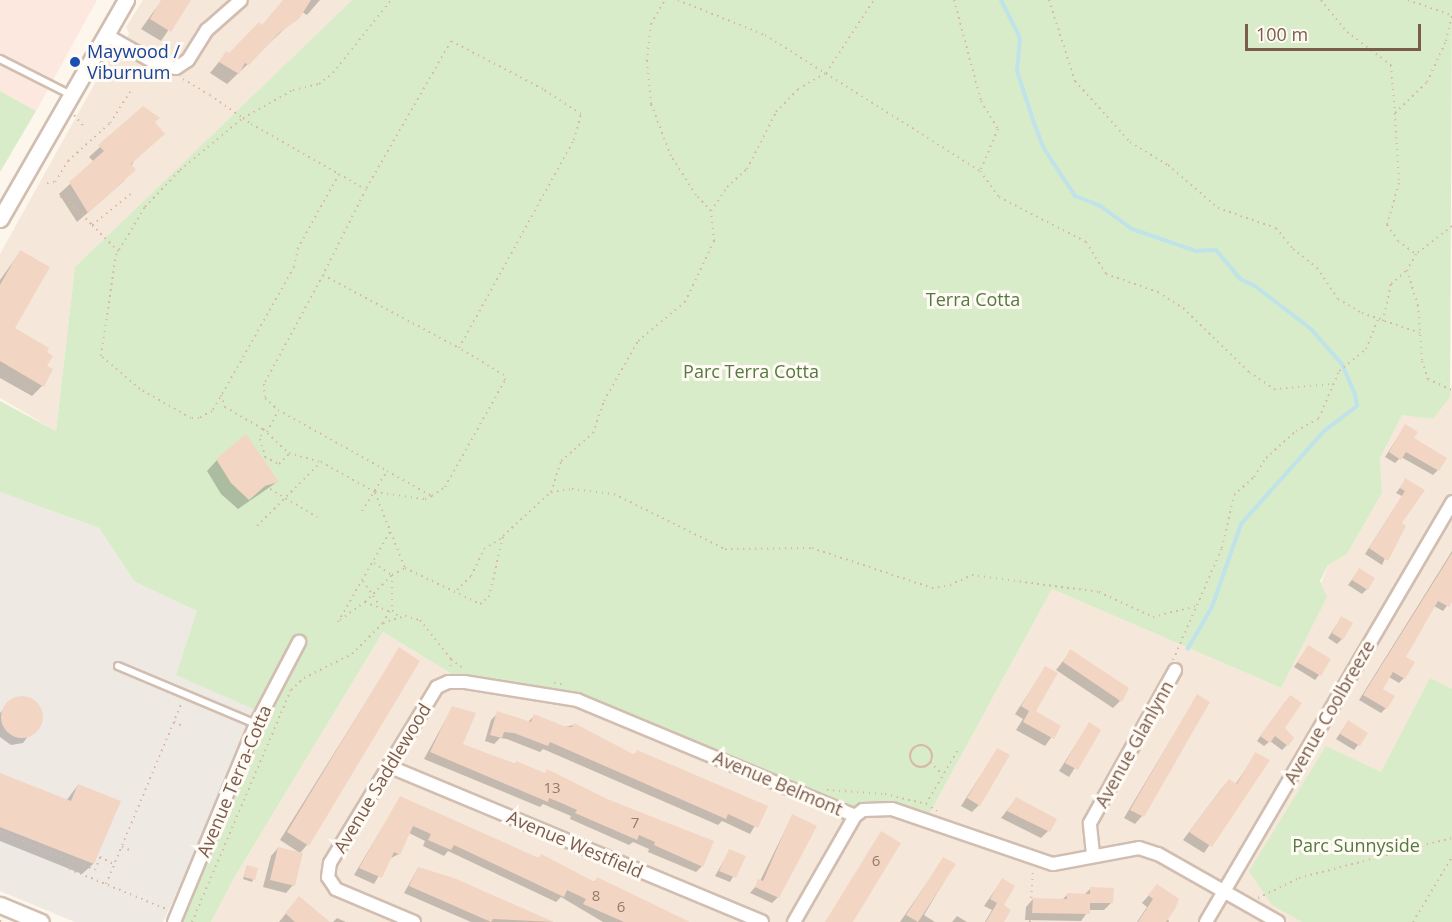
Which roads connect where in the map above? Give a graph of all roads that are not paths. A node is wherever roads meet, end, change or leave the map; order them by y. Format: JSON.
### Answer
{"nodes":[{"id":1,"x":126,"y":0,"type":"edge"},
{"id":2,"x":241,"y":0,"type":"edge"},
{"id":3,"x":106,"y":35,"type":"junction"},
{"id":4,"x":0,"y":59,"type":"edge"},
{"id":5,"x":71,"y":96,"type":"junction"},
{"id":6,"x":0,"y":219,"type":"edge"},
{"id":7,"x":1452,"y":502,"type":"edge"},
{"id":8,"x":299,"y":642,"type":"dead end"},
{"id":9,"x":118,"y":666,"type":"dead end"},
{"id":10,"x":1175,"y":670,"type":"road end"},
{"id":11,"x":437,"y":687,"type":"joint"},
{"id":12,"x":256,"y":724,"type":"junction"},
{"id":13,"x":388,"y":766,"type":"junction"},
{"id":14,"x":855,"y":816,"type":"junction"},
{"id":15,"x":1093,"y":854,"type":"junction"},
{"id":16,"x":1224,"y":890,"type":"junction"},
{"id":17,"x":0,"y":905,"type":"edge"},
{"id":18,"x":176,"y":918,"type":"edge"},
{"id":19,"x":40,"y":922,"type":"edge"},
{"id":20,"x":414,"y":922,"type":"edge"},
{"id":21,"x":762,"y":922,"type":"edge"},
{"id":22,"x":794,"y":922,"type":"edge"},
{"id":23,"x":1206,"y":922,"type":"edge"},
{"id":24,"x":1278,"y":922,"type":"edge"}],
"edges":[{"from":1,"to":3,"type":"street"},
{"from":2,"to":3,"type":"street"},
{"from":3,"to":5,"type":"street"},
{"from":4,"to":5,"type":"lane"},
{"from":5,"to":6,"type":"street"},
{"from":7,"to":16,"type":"street","name":"Avenue Coolbreeze"},
{"from":8,"to":12,"type":"street","name":"Avenue Terra-Cotta"},
{"from":9,"to":12,"type":"lane"},
{"from":10,"to":15,"type":"street","name":"Avenue Glanlynn"},
{"from":11,"to":13,"type":"street","name":"Avenue Saddlewood"},
{"from":11,"to":14,"type":"street","name":"Avenue Belmont"},
{"from":12,"to":18,"type":"street","name":"Avenue Terra-Cotta"},
{"from":13,"to":20,"type":"street","name":"Avenue Saddlewood"},
{"from":13,"to":21,"type":"street","name":"Avenue Westfield"},
{"from":14,"to":15,"type":"street","name":"Avenue Belmont"},
{"from":14,"to":22,"type":"street"},
{"from":15,"to":16,"type":"street","name":"Avenue Belmont"},
{"from":16,"to":23,"type":"street","name":"Avenue Coolbreeze"},
{"from":16,"to":24,"type":"street","name":"Avenue Belmont"},
{"from":17,"to":19,"type":"street"}]}
